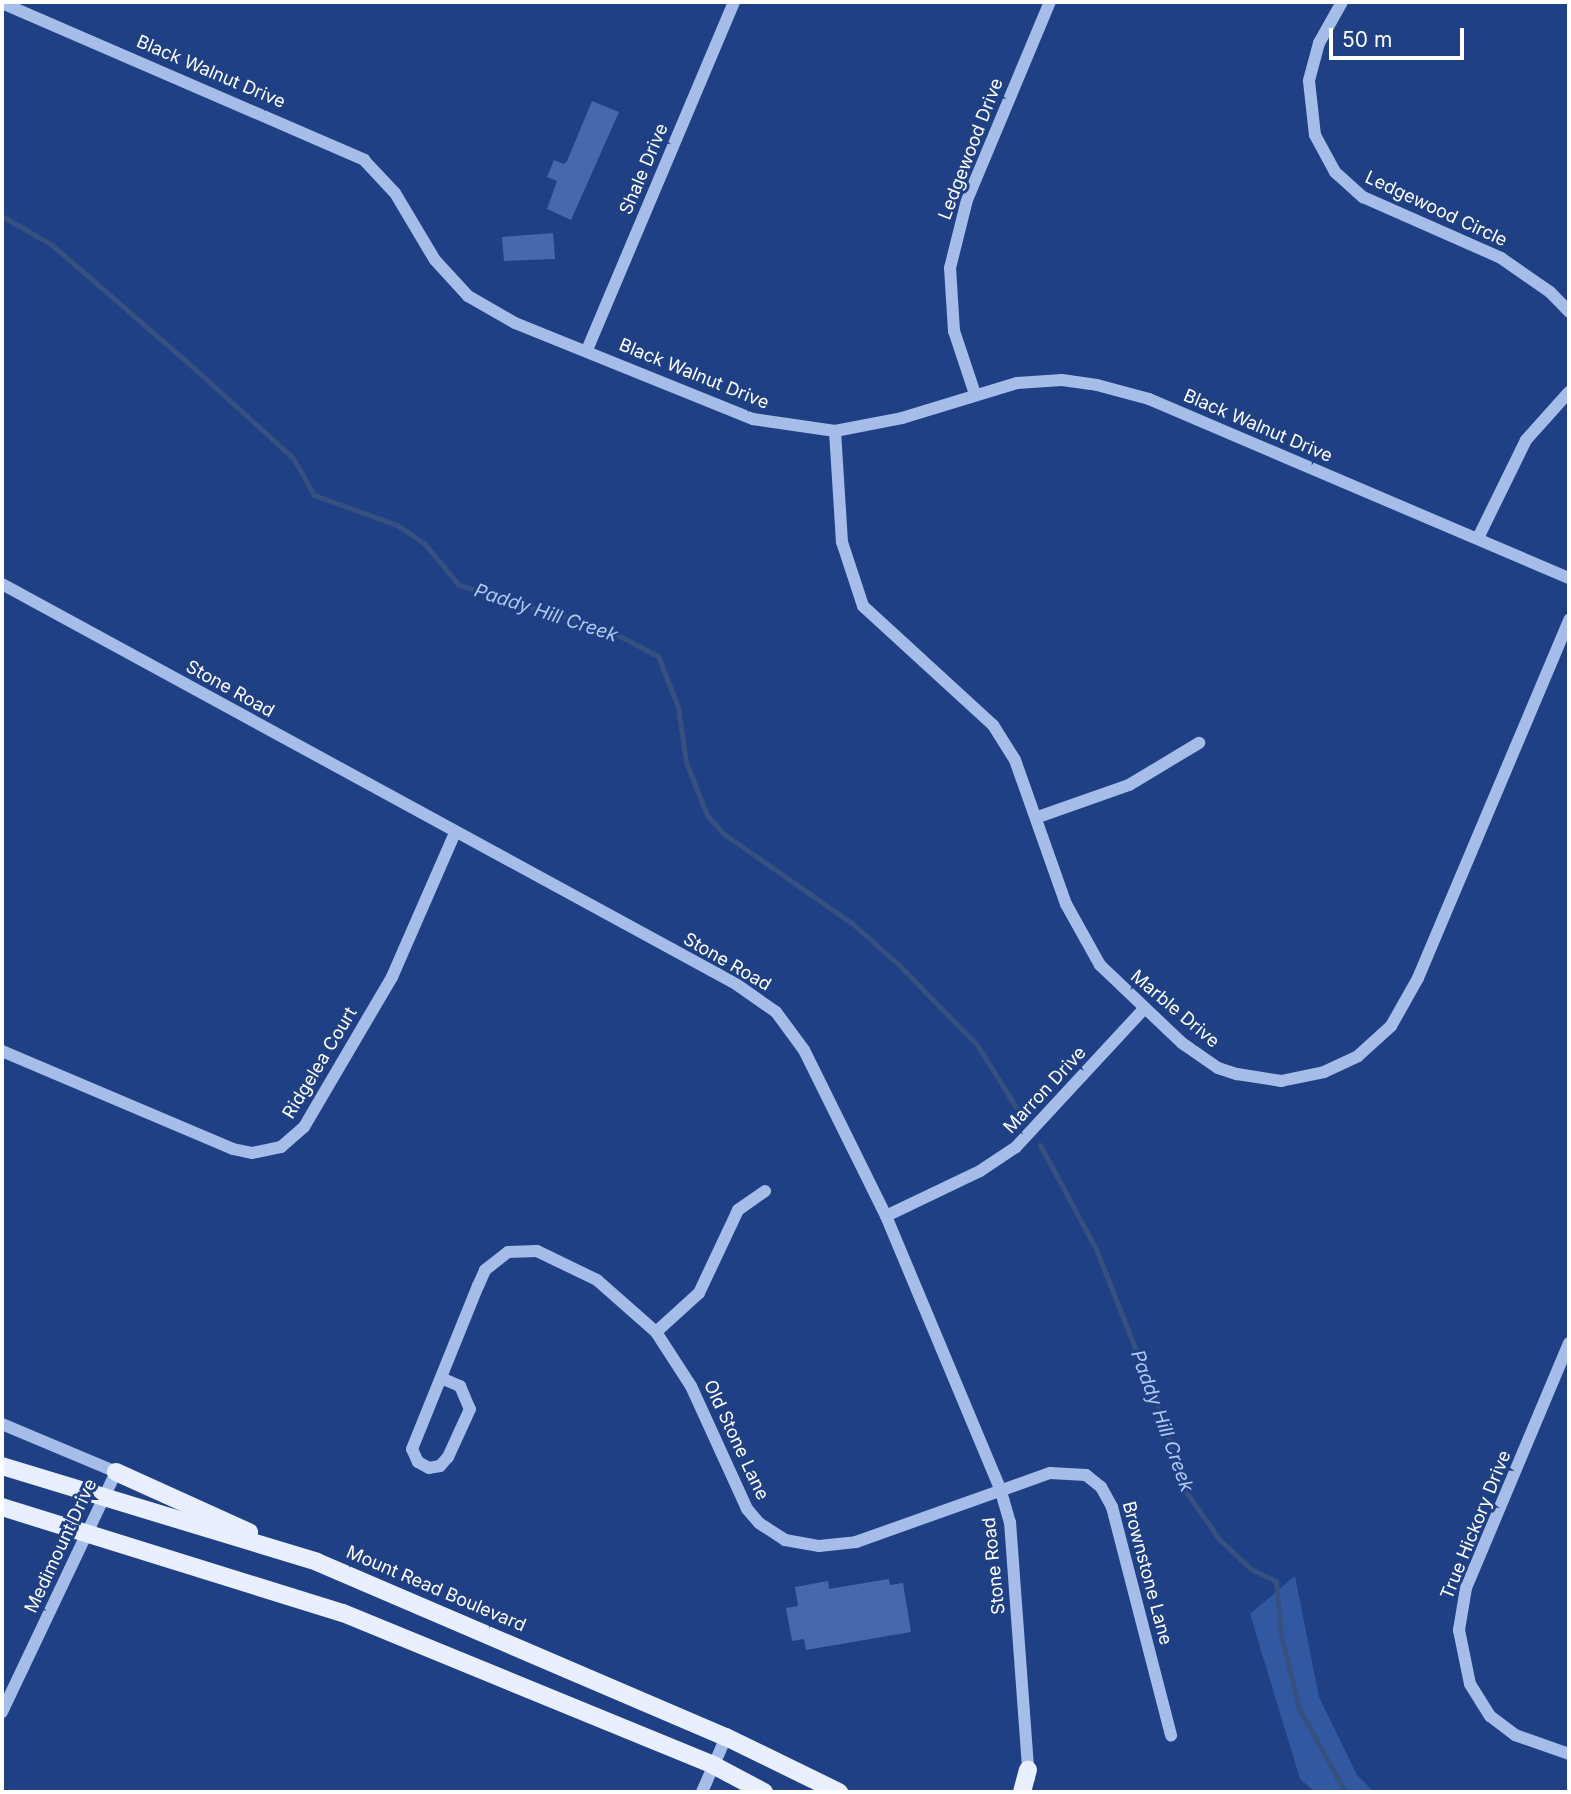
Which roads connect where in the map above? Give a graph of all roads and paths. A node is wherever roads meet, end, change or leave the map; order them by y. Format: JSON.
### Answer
{"nodes":[{"id":1,"x":734,"y":2,"type":"edge"},
{"id":2,"x":1050,"y":2,"type":"edge"},
{"id":3,"x":1342,"y":2,"type":"edge"},
{"id":4,"x":2,"y":3,"type":"edge"},
{"id":5,"x":1569,"y":312,"type":"edge"},
{"id":6,"x":587,"y":350,"type":"junction"},
{"id":7,"x":1569,"y":392,"type":"edge"},
{"id":8,"x":975,"y":394,"type":"junction"},
{"id":9,"x":835,"y":431,"type":"junction"},
{"id":10,"x":1478,"y":538,"type":"junction"},
{"id":11,"x":1569,"y":578,"type":"edge"},
{"id":12,"x":2,"y":584,"type":"edge"},
{"id":13,"x":1569,"y":620,"type":"edge"},
{"id":14,"x":1199,"y":743,"type":"dead end"},
{"id":15,"x":1038,"y":817,"type":"junction"},
{"id":16,"x":455,"y":833,"type":"junction"},
{"id":17,"x":1143,"y":1010,"type":"junction"},
{"id":18,"x":2,"y":1051,"type":"edge"},
{"id":19,"x":765,"y":1191,"type":"dead end"},
{"id":20,"x":886,"y":1216,"type":"junction"},
{"id":21,"x":656,"y":1332,"type":"junction"},
{"id":22,"x":1569,"y":1343,"type":"edge"},
{"id":23,"x":441,"y":1378,"type":"junction"},
{"id":24,"x":2,"y":1424,"type":"edge"},
{"id":25,"x":2,"y":1466,"type":"edge"},
{"id":26,"x":116,"y":1472,"type":"junction"},
{"id":27,"x":1000,"y":1488,"type":"junction"},
{"id":28,"x":104,"y":1497,"type":"junction"},
{"id":29,"x":2,"y":1507,"type":"edge"},
{"id":30,"x":87,"y":1533,"type":"junction"},
{"id":31,"x":317,"y":1562,"type":"junction"},
{"id":32,"x":2,"y":1712,"type":"edge"},
{"id":33,"x":1171,"y":1735,"type":"dead end"},
{"id":34,"x":726,"y":1737,"type":"junction"},
{"id":35,"x":1569,"y":1754,"type":"edge"},
{"id":36,"x":713,"y":1765,"type":"junction"},
{"id":37,"x":1028,"y":1770,"type":"junction"},
{"id":38,"x":702,"y":1792,"type":"edge"},
{"id":39,"x":764,"y":1792,"type":"edge"},
{"id":40,"x":839,"y":1792,"type":"edge"},
{"id":41,"x":1022,"y":1792,"type":"edge"},
{"id":42,"x":1030,"y":1792,"type":"edge"}],
"edges":[{"from":1,"to":6,"type":"street","name":"Shale Drive"},
{"from":2,"to":8,"type":"street","name":"Ledgewood Drive"},
{"from":3,"to":5,"type":"street","name":"Ledgewood Circle"},
{"from":4,"to":6,"type":"street","name":"Black Walnut Drive"},
{"from":6,"to":9,"type":"street","name":"Black Walnut Drive"},
{"from":7,"to":10,"type":"street"},
{"from":8,"to":9,"type":"street","name":"Black Walnut Drive"},
{"from":8,"to":10,"type":"street","name":"Black Walnut Drive"},
{"from":9,"to":15,"type":"street","name":"Marble Drive"},
{"from":10,"to":11,"type":"street","name":"Black Walnut Drive"},
{"from":12,"to":16,"type":"street","name":"Stone Road"},
{"from":13,"to":17,"type":"street","name":"Marble Drive"},
{"from":14,"to":15,"type":"street"},
{"from":15,"to":17,"type":"street","name":"Marble Drive"},
{"from":16,"to":18,"type":"street","name":"Ridgelea Court"},
{"from":16,"to":20,"type":"street","name":"Stone Road"},
{"from":17,"to":20,"type":"street","name":"Marron Drive"},
{"from":19,"to":21,"type":"street"},
{"from":20,"to":27,"type":"street","name":"Stone Road"},
{"from":21,"to":23,"type":"street","name":"Old Stone Lane"},
{"from":21,"to":27,"type":"street","name":"Old Stone Lane"},
{"from":22,"to":35,"type":"street","name":"True Hickory Drive"},
{"from":23,"to":23,"type":"street","name":"Old Stone Lane"},
{"from":24,"to":26,"type":"street"},
{"from":25,"to":28,"type":"main road","name":"Mount Read Boulevard"},
{"from":26,"to":28,"type":"street","name":"Medimount Drive"},
{"from":26,"to":31,"type":"main road"},
{"from":27,"to":33,"type":"street","name":"Brownstone Lane"},
{"from":27,"to":37,"type":"street","name":"Stone Road"},
{"from":28,"to":30,"type":"street","name":"Medimount Drive"},
{"from":28,"to":31,"type":"main road","name":"Mount Read Boulevard"},
{"from":29,"to":30,"type":"main road"},
{"from":30,"to":32,"type":"street","name":"Medimount Drive"},
{"from":30,"to":36,"type":"main road"},
{"from":31,"to":34,"type":"main road","name":"Mount Read Boulevard"},
{"from":34,"to":36,"type":"street"},
{"from":34,"to":40,"type":"main road","name":"Mount Read Boulevard"},
{"from":36,"to":38,"type":"street"},
{"from":36,"to":39,"type":"main road"},
{"from":37,"to":41,"type":"main road"},
{"from":37,"to":42,"type":"street","name":"Stone Road"}]}
